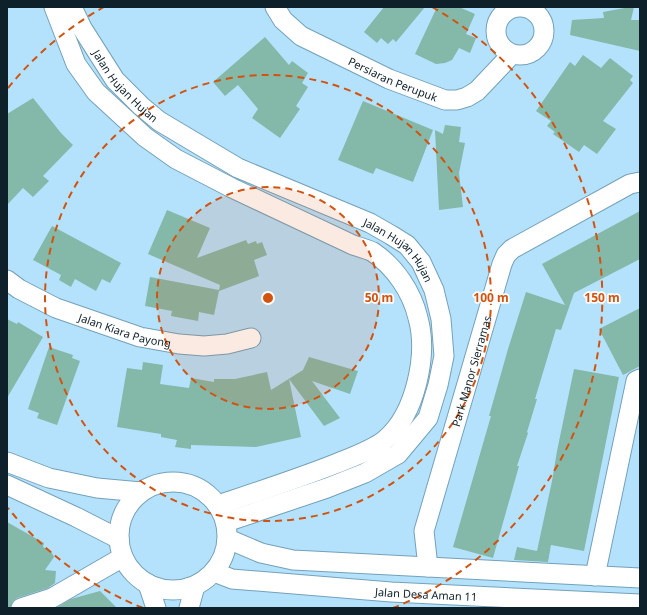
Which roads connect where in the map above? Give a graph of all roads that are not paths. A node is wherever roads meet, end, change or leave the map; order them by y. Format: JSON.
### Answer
{"nodes":[{"id":1,"x":54,"y":7,"type":"edge"},
{"id":2,"x":72,"y":7,"type":"edge"},
{"id":3,"x":275,"y":7,"type":"edge"},
{"id":4,"x":512,"y":54,"type":"dead end"},
{"id":5,"x":640,"y":182,"type":"edge"},
{"id":6,"x":7,"y":280,"type":"edge"},
{"id":7,"x":251,"y":338,"type":"dead end"},
{"id":8,"x":640,"y":379,"type":"edge"},
{"id":9,"x":7,"y":462,"type":"edge"},
{"id":10,"x":7,"y":485,"type":"edge"},
{"id":11,"x":141,"y":492,"type":"junction"},
{"id":12,"x":224,"y":522,"type":"junction"},
{"id":13,"x":119,"y":539,"type":"junction"},
{"id":14,"x":123,"y":557,"type":"junction"},
{"id":15,"x":428,"y":567,"type":"junction"},
{"id":16,"x":214,"y":572,"type":"junction"},
{"id":17,"x":595,"y":576,"type":"junction"},
{"id":18,"x":640,"y":578,"type":"edge"},
{"id":19,"x":148,"y":584,"type":"junction"},
{"id":20,"x":195,"y":586,"type":"junction"},
{"id":21,"x":640,"y":604,"type":"edge"},
{"id":22,"x":21,"y":608,"type":"edge"},
{"id":23,"x":156,"y":608,"type":"edge"},
{"id":24,"x":189,"y":608,"type":"edge"}],
"edges":[{"from":1,"to":12,"type":"street","name":"Jalan Hujan Hujan"},
{"from":2,"to":12,"type":"street","name":"Jalan Hujan Hujan"},
{"from":3,"to":4,"type":"street","name":"Persiaran Perupuk"},
{"from":5,"to":15,"type":"street","name":"Park Manor Sierramas"},
{"from":6,"to":7,"type":"street","name":"Jalan Kiara Payong"},
{"from":8,"to":17,"type":"street"},
{"from":9,"to":11,"type":"street"},
{"from":10,"to":13,"type":"street"},
{"from":11,"to":12,"type":"street"},
{"from":11,"to":13,"type":"street"},
{"from":12,"to":15,"type":"street"},
{"from":12,"to":16,"type":"street"},
{"from":13,"to":14,"type":"street"},
{"from":14,"to":19,"type":"street"},
{"from":14,"to":22,"type":"street"},
{"from":15,"to":17,"type":"street"},
{"from":16,"to":20,"type":"street"},
{"from":16,"to":21,"type":"street","name":"Jalan Desa Aman 11"},
{"from":17,"to":18,"type":"street"},
{"from":19,"to":20,"type":"street"},
{"from":19,"to":23,"type":"street"},
{"from":20,"to":24,"type":"street"}]}
